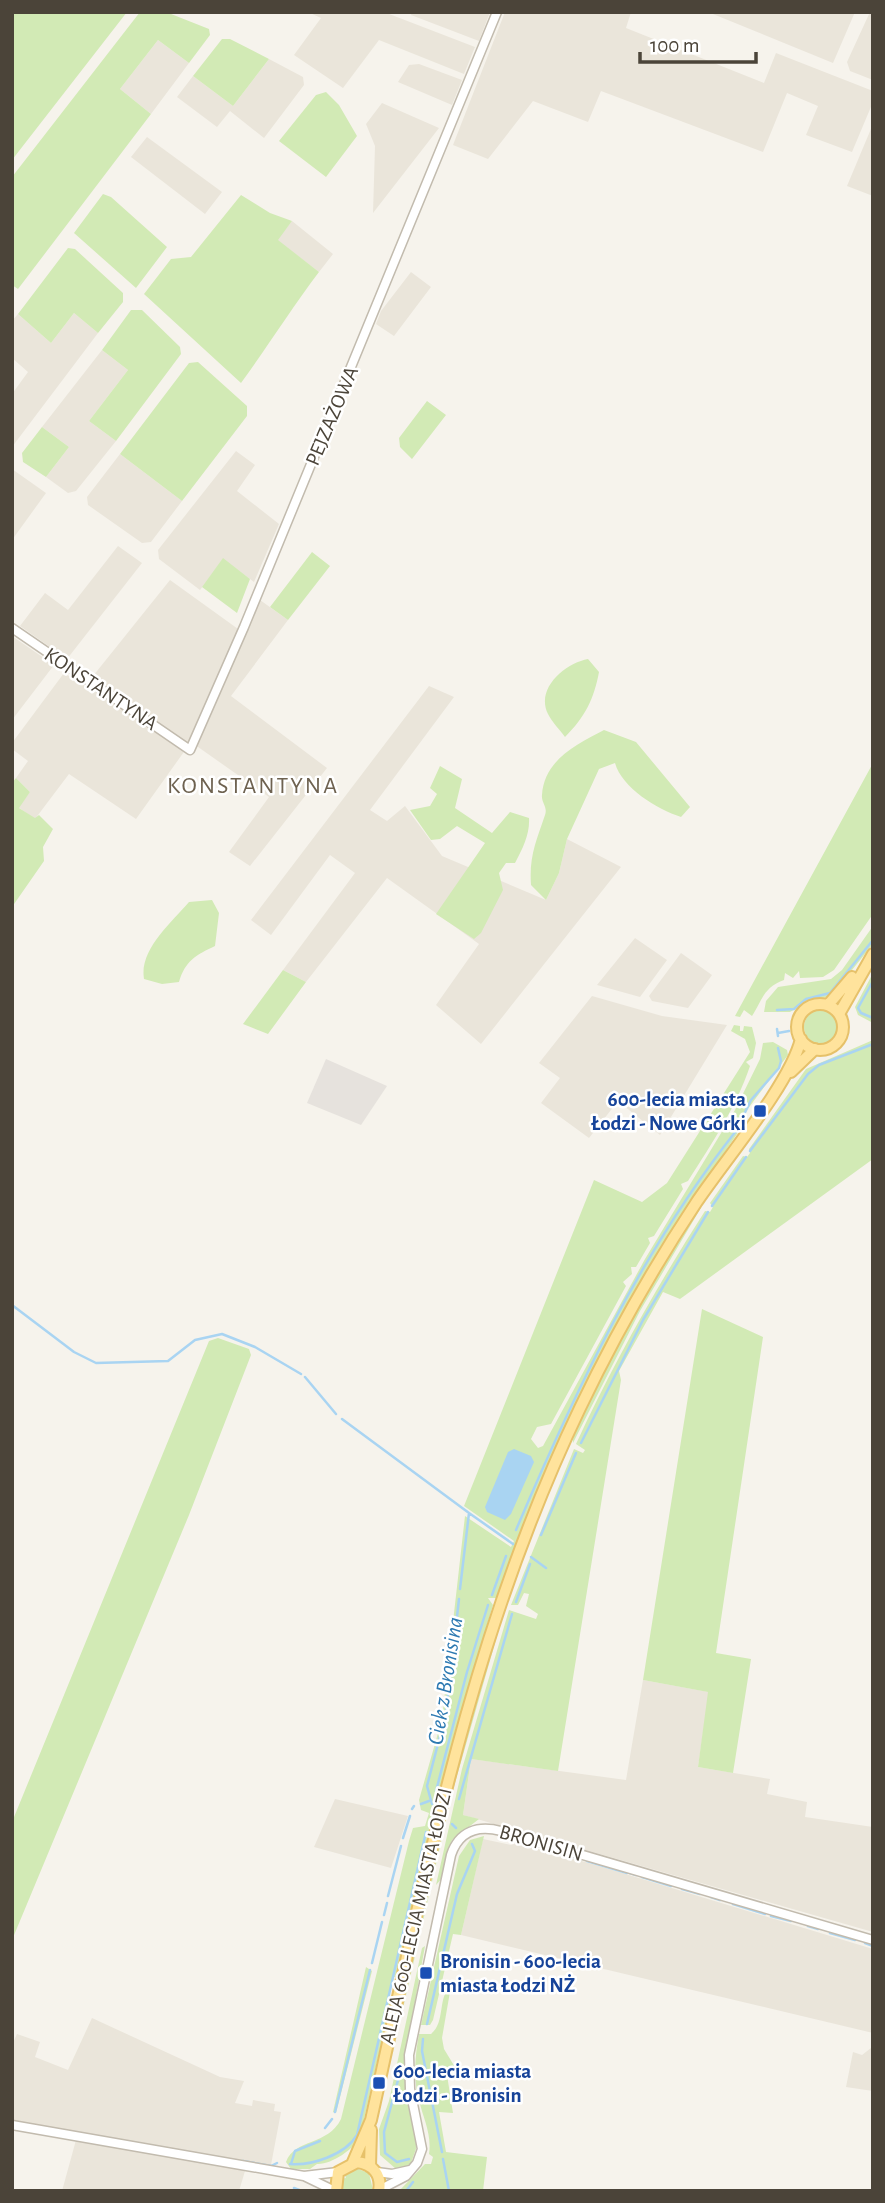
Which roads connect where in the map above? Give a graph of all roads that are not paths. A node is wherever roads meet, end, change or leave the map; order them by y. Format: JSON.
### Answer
{"nodes":[{"id":1,"x":497,"y":12,"type":"edge"},
{"id":2,"x":12,"y":628,"type":"edge"},
{"id":3,"x":190,"y":750,"type":"joint"},
{"id":4,"x":873,"y":954,"type":"edge"},
{"id":5,"x":828,"y":1005,"type":"junction"},
{"id":6,"x":839,"y":1014,"type":"junction"},
{"id":7,"x":801,"y":1039,"type":"junction"},
{"id":8,"x":815,"y":1049,"type":"junction"},
{"id":9,"x":783,"y":1078,"type":"junction"},
{"id":10,"x":873,"y":1940,"type":"edge"},
{"id":11,"x":371,"y":2120,"type":"junction"},
{"id":12,"x":12,"y":2125,"type":"edge"},
{"id":13,"x":353,"y":2162,"type":"junction"},
{"id":14,"x":373,"y":2169,"type":"junction"},
{"id":15,"x":410,"y":2170,"type":"junction"},
{"id":16,"x":338,"y":2172,"type":"junction"},
{"id":17,"x":304,"y":2176,"type":"junction"},
{"id":18,"x":335,"y":2191,"type":"edge"},
{"id":19,"x":379,"y":2191,"type":"edge"}],
"edges":[{"from":1,"to":3,"type":"street","name":"PEJZAŻOWA"},
{"from":2,"to":3,"type":"street","name":"KONSTANTYNA"},
{"from":4,"to":5,"type":"main road"},
{"from":4,"to":6,"type":"main road"},
{"from":5,"to":6,"type":"main road"},
{"from":5,"to":7,"type":"main road"},
{"from":6,"to":8,"type":"main road"},
{"from":7,"to":8,"type":"main road"},
{"from":7,"to":9,"type":"main road","name":"ALEJA 600-LECIA MIASTA ŁODZI"},
{"from":8,"to":9,"type":"main road","name":"ALEJA 600-LECIA MIASTA ŁODZI"},
{"from":9,"to":11,"type":"main road","name":"ALEJA 600-LECIA MIASTA ŁODZI"},
{"from":10,"to":15,"type":"street","name":"BRONISIN"},
{"from":11,"to":13,"type":"main road","name":"ALEJA 600-LECIA MIASTA ŁODZI"},
{"from":11,"to":14,"type":"main road","name":"ALEJA 600-LECIA MIASTA ŁODZI"},
{"from":12,"to":17,"type":"street"},
{"from":13,"to":14,"type":"main road"},
{"from":13,"to":16,"type":"main road"},
{"from":14,"to":15,"type":"street"},
{"from":14,"to":19,"type":"main road","name":"ALEJA 600-LECIA MIASTA ŁODZI"},
{"from":15,"to":19,"type":"street"},
{"from":16,"to":17,"type":"street"},
{"from":16,"to":18,"type":"main road"},
{"from":17,"to":18,"type":"street"}]}
